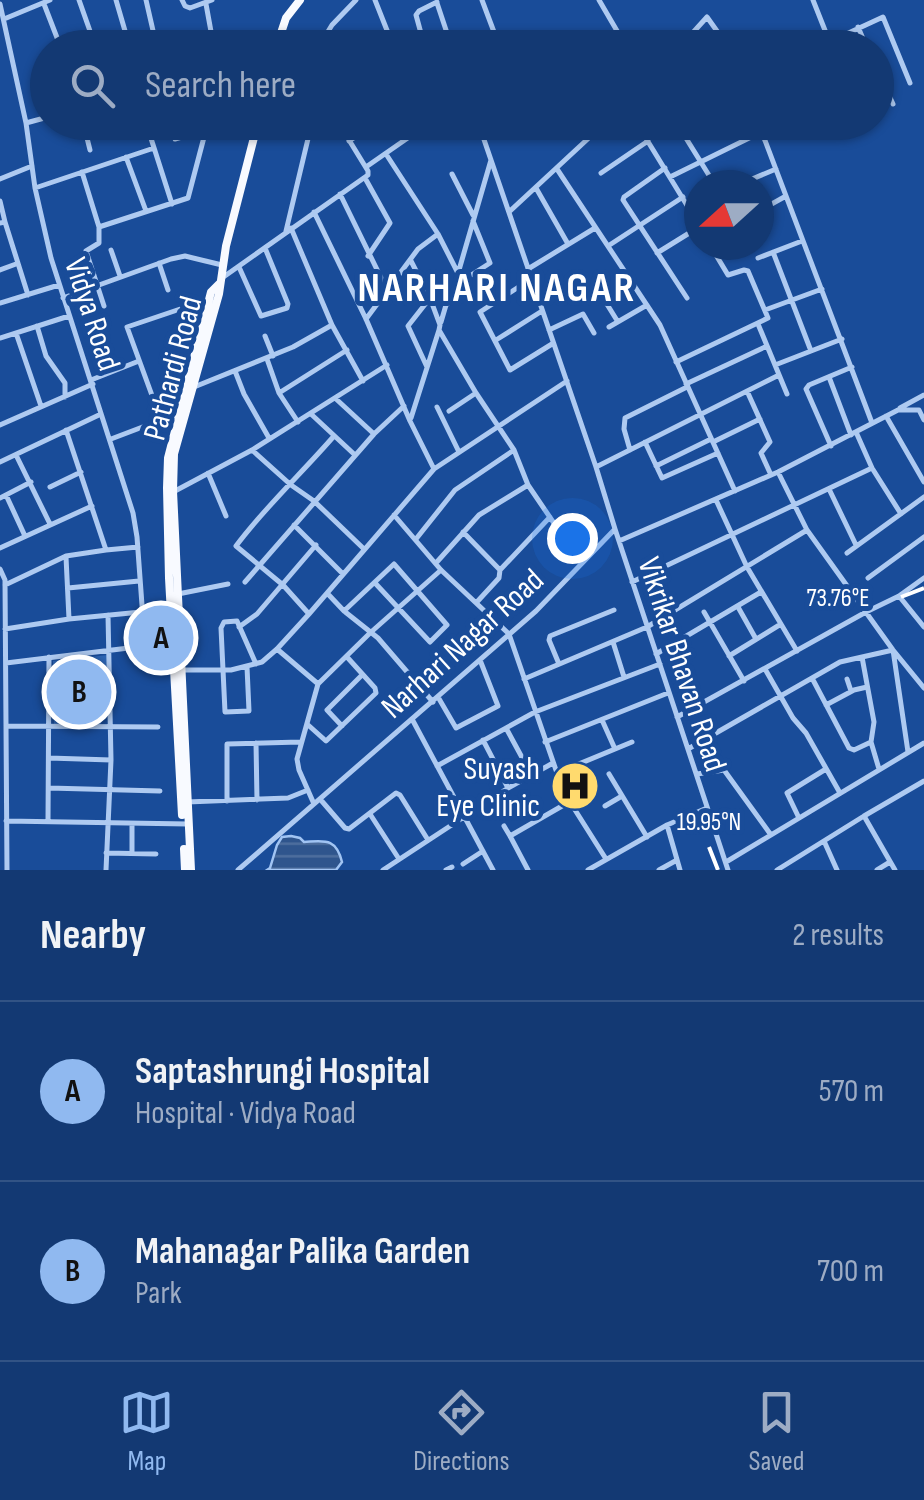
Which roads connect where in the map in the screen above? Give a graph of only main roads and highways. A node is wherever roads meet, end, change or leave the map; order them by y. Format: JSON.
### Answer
{"nodes":[{"id":1,"x":300,"y":0,"type":"edge"},
{"id":2,"x":282,"y":30,"type":"edge"},
{"id":3,"x":253,"y":140,"type":"edge"},
{"id":4,"x":170,"y":492,"type":"junction"},
{"id":5,"x":178,"y":672,"type":"junction"},
{"id":6,"x":185,"y":824,"type":"junction"},
{"id":7,"x":188,"y":870,"type":"edge"}],
"edges":[{"from":1,"to":2,"type":"main road"},
{"from":3,"to":4,"type":"main road","name":"Pathardi Road"},
{"from":4,"to":5,"type":"main road"},
{"from":4,"to":5,"type":"main road","name":"Pathardi Road"},
{"from":5,"to":6,"type":"main road"},
{"from":5,"to":6,"type":"main road","name":"Pathardi Road"},
{"from":6,"to":7,"type":"main road","name":"Pathardi Road"}]}
